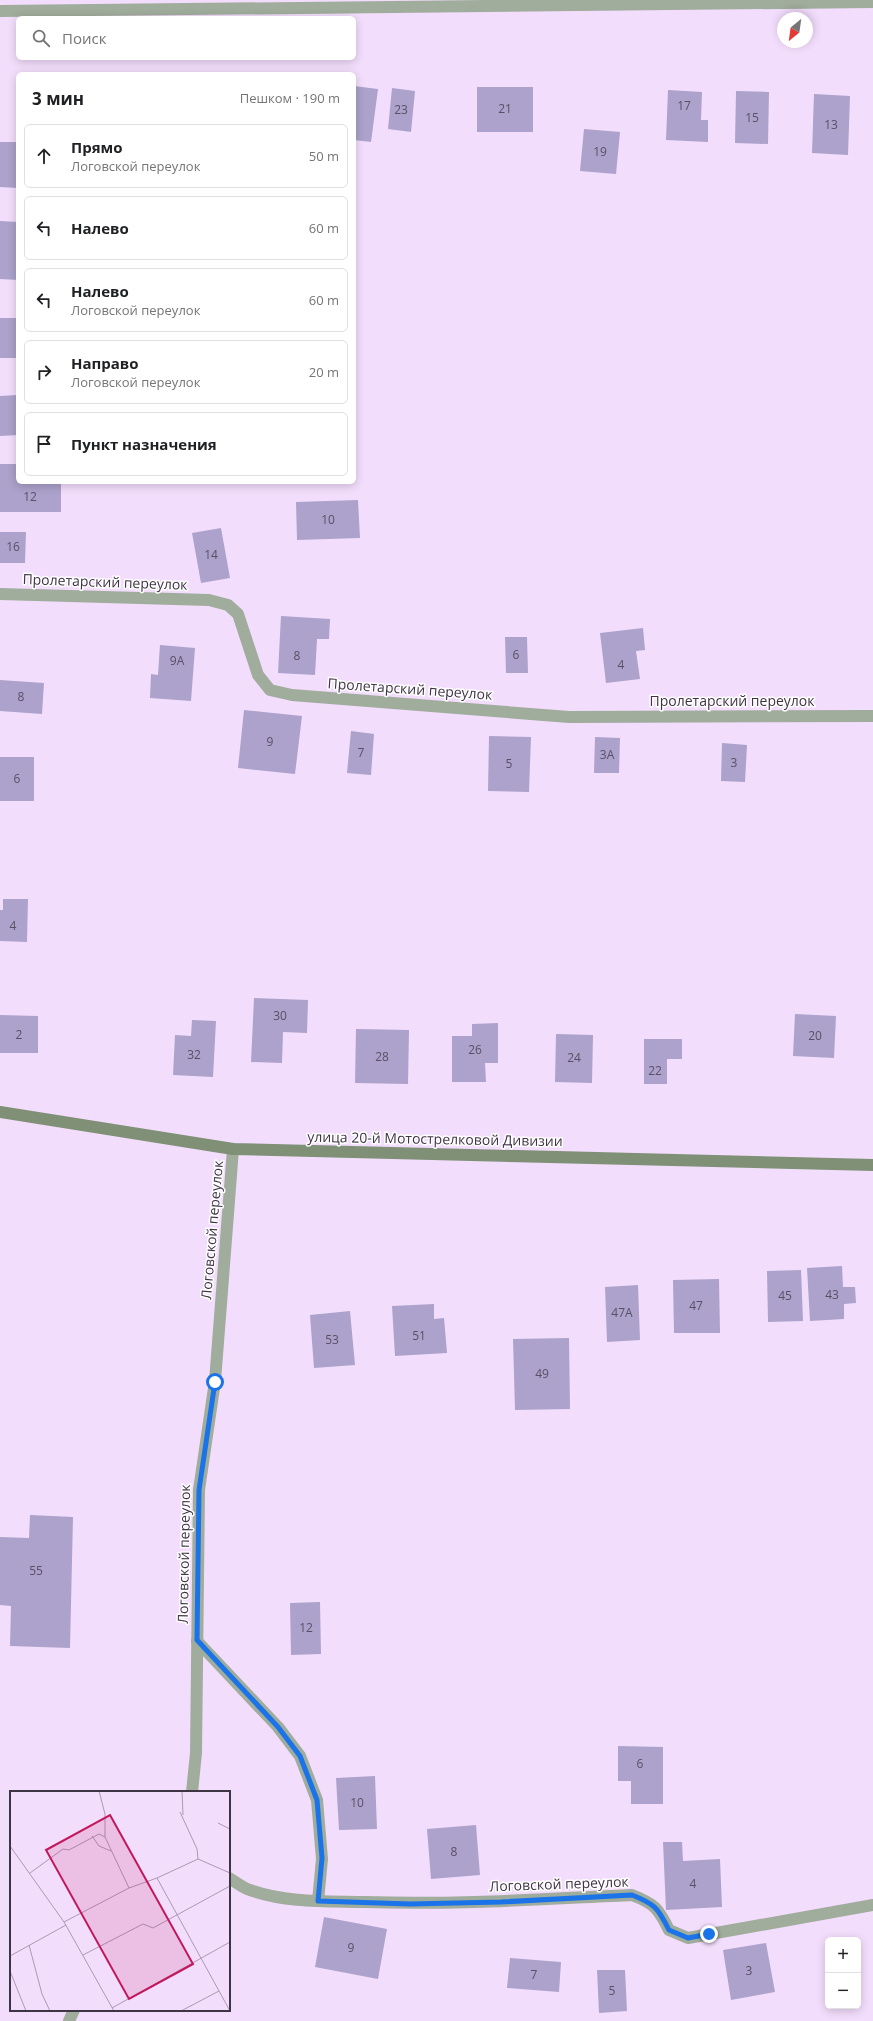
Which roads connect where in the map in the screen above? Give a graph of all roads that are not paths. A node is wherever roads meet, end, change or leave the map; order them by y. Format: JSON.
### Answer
{"nodes":[{"id":1,"x":873,"y":2,"type":"edge"},
{"id":2,"x":0,"y":11,"type":"edge"},
{"id":3,"x":0,"y":594,"type":"edge"},
{"id":4,"x":873,"y":716,"type":"edge"},
{"id":5,"x":0,"y":1112,"type":"edge"},
{"id":6,"x":233,"y":1149,"type":"junction"},
{"id":7,"x":873,"y":1165,"type":"edge"},
{"id":8,"x":197,"y":1640,"type":"junction"},
{"id":9,"x":192,"y":1791,"type":"edge"},
{"id":10,"x":230,"y":1879,"type":"edge"},
{"id":11,"x":318,"y":1901,"type":"junction"},
{"id":12,"x":873,"y":1905,"type":"edge"},
{"id":13,"x":74,"y":2011,"type":"edge"},
{"id":14,"x":69,"y":2021,"type":"edge"}],
"edges":[{"from":1,"to":2,"type":"street"},
{"from":3,"to":4,"type":"street","name":"Пролетарский переулок"},
{"from":5,"to":6,"type":"main road","name":"улица 20-й Мотострелковой Дивизии"},
{"from":6,"to":7,"type":"main road","name":"улица 20-й Мотострелковой Дивизии"},
{"from":6,"to":8,"type":"street","name":"Логовской переулок"},
{"from":8,"to":9,"type":"street","name":"Логовской переулок"},
{"from":8,"to":11,"type":"street"},
{"from":10,"to":11,"type":"street","name":"Логовской переулок"},
{"from":11,"to":12,"type":"street","name":"Логовской переулок"},
{"from":13,"to":14,"type":"street"}]}
